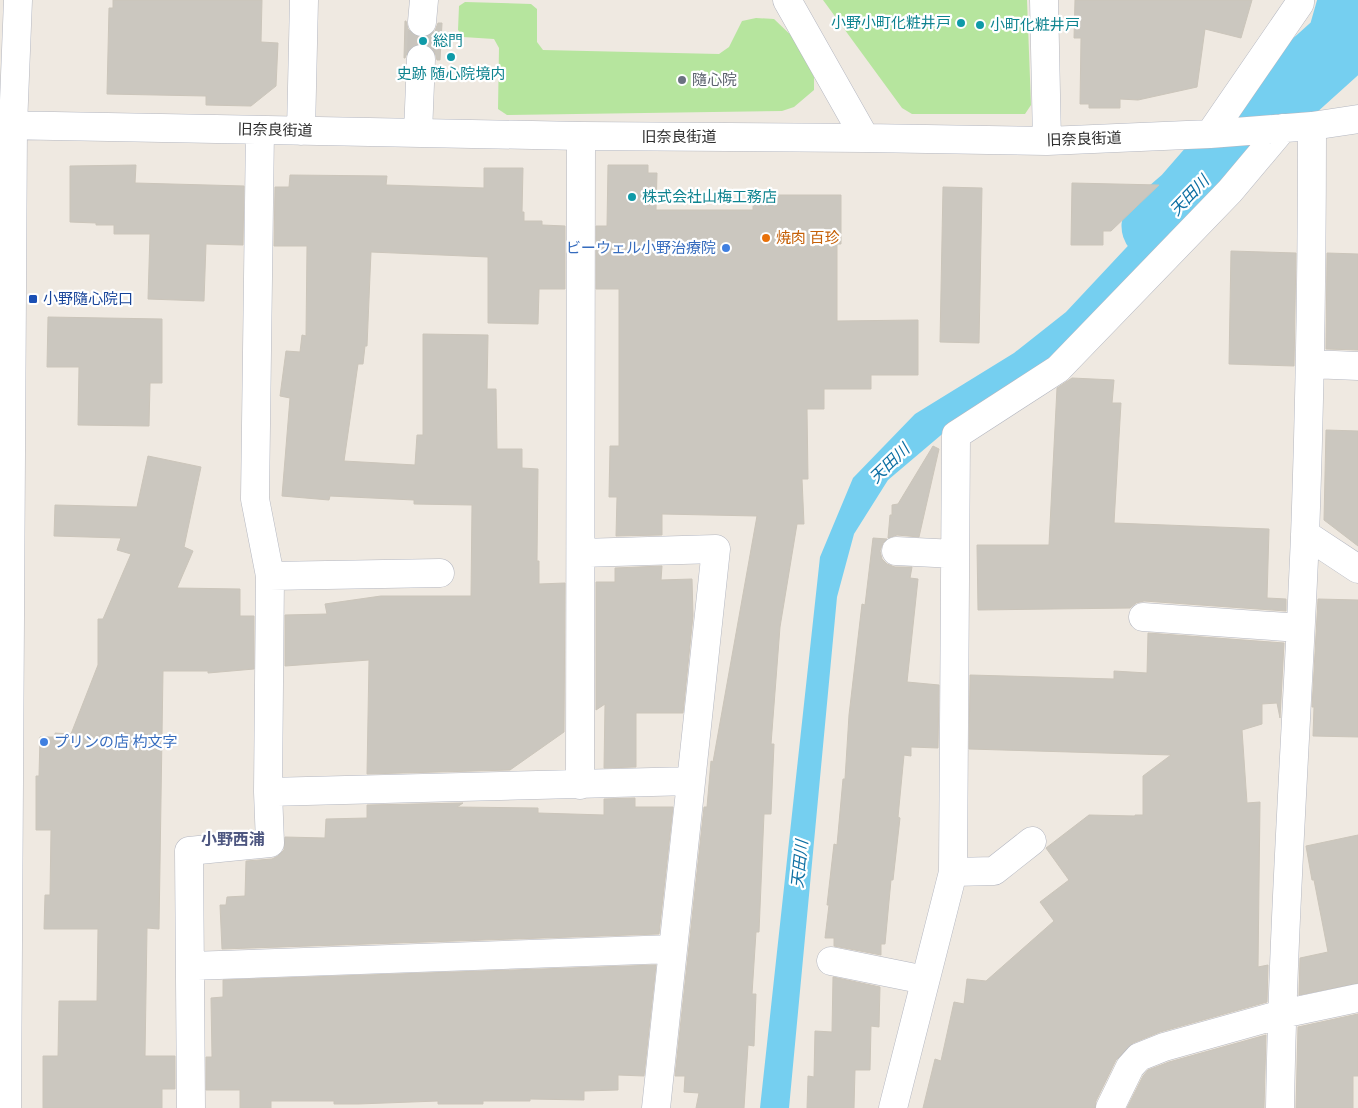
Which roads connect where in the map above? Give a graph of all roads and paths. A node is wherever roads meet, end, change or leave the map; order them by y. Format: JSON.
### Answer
{"nodes":[{"id":1,"x":18,"y":0,"type":"edge"},
{"id":2,"x":304,"y":0,"type":"edge"},
{"id":3,"x":787,"y":0,"type":"edge"},
{"id":4,"x":1044,"y":0,"type":"edge"},
{"id":5,"x":1300,"y":0,"type":"edge"},
{"id":6,"x":421,"y":59,"type":"tunnel mouth"},
{"id":7,"x":1358,"y":119,"type":"edge"},
{"id":8,"x":6,"y":126,"type":"edge"},
{"id":9,"x":1312,"y":126,"type":"junction"},
{"id":10,"x":1277,"y":128,"type":"junction"},
{"id":11,"x":260,"y":130,"type":"junction"},
{"id":12,"x":301,"y":131,"type":"junction"},
{"id":13,"x":418,"y":133,"type":"junction"},
{"id":14,"x":1210,"y":134,"type":"junction"},
{"id":15,"x":581,"y":136,"type":"junction"},
{"id":16,"x":864,"y":138,"type":"junction"},
{"id":17,"x":1047,"y":141,"type":"junction"},
{"id":18,"x":1311,"y":364,"type":"junction"},
{"id":19,"x":1358,"y":366,"type":"edge"},
{"id":20,"x":1305,"y":534,"type":"junction"},
{"id":21,"x":896,"y":551,"type":"dead end"},
{"id":22,"x":581,"y":553,"type":"junction"},
{"id":23,"x":955,"y":554,"type":"junction"},
{"id":24,"x":1358,"y":569,"type":"edge"},
{"id":25,"x":440,"y":572,"type":"dead end"},
{"id":26,"x":270,"y":576,"type":"junction"},
{"id":27,"x":1143,"y":618,"type":"dead end"},
{"id":28,"x":1300,"y":628,"type":"junction"},
{"id":29,"x":691,"y":781,"type":"junction"},
{"id":30,"x":580,"y":785,"type":"junction"},
{"id":31,"x":268,"y":792,"type":"junction"},
{"id":32,"x":1032,"y":841,"type":"dead end"},
{"id":33,"x":953,"y":872,"type":"junction"},
{"id":34,"x":673,"y":949,"type":"junction"},
{"id":35,"x":831,"y":961,"type":"dead end"},
{"id":36,"x":190,"y":966,"type":"junction"},
{"id":37,"x":925,"y":980,"type":"junction"},
{"id":38,"x":1358,"y":998,"type":"edge"},
{"id":39,"x":1282,"y":1014,"type":"junction"},
{"id":40,"x":7,"y":1108,"type":"edge"},
{"id":41,"x":191,"y":1108,"type":"edge"},
{"id":42,"x":656,"y":1108,"type":"edge"},
{"id":43,"x":893,"y":1108,"type":"edge"},
{"id":44,"x":1110,"y":1108,"type":"edge"},
{"id":45,"x":1280,"y":1108,"type":"edge"}],
"edges":[{"from":1,"to":8,"type":"street"},
{"from":2,"to":12,"type":"street"},
{"from":3,"to":16,"type":"street"},
{"from":4,"to":17,"type":"street"},
{"from":5,"to":14,"type":"street"},
{"from":6,"to":13,"type":"street"},
{"from":7,"to":9,"type":"street","name":"旧奈良街道"},
{"from":8,"to":11,"type":"street","name":"旧奈良街道"},
{"from":8,"to":40,"type":"street"},
{"from":9,"to":10,"type":"street","name":"旧奈良街道"},
{"from":9,"to":18,"type":"street"},
{"from":10,"to":14,"type":"street","name":"旧奈良街道"},
{"from":10,"to":23,"type":"street"},
{"from":11,"to":12,"type":"street","name":"旧奈良街道"},
{"from":11,"to":26,"type":"street"},
{"from":12,"to":13,"type":"street","name":"旧奈良街道"},
{"from":13,"to":15,"type":"street","name":"旧奈良街道"},
{"from":14,"to":17,"type":"street","name":"旧奈良街道"},
{"from":15,"to":16,"type":"street","name":"旧奈良街道"},
{"from":15,"to":22,"type":"street"},
{"from":16,"to":17,"type":"street","name":"旧奈良街道"},
{"from":18,"to":19,"type":"street"},
{"from":18,"to":20,"type":"street"},
{"from":20,"to":24,"type":"street"},
{"from":20,"to":28,"type":"street"},
{"from":21,"to":23,"type":"street"},
{"from":22,"to":29,"type":"street"},
{"from":22,"to":30,"type":"street"},
{"from":23,"to":33,"type":"street"},
{"from":25,"to":26,"type":"street"},
{"from":26,"to":31,"type":"street"},
{"from":27,"to":28,"type":"street"},
{"from":28,"to":39,"type":"street"},
{"from":29,"to":30,"type":"street"},
{"from":29,"to":34,"type":"street"},
{"from":30,"to":31,"type":"street"},
{"from":31,"to":36,"type":"street"},
{"from":32,"to":33,"type":"street"},
{"from":33,"to":37,"type":"street"},
{"from":34,"to":36,"type":"street"},
{"from":34,"to":42,"type":"street"},
{"from":35,"to":37,"type":"street"},
{"from":36,"to":41,"type":"street"},
{"from":37,"to":43,"type":"street"},
{"from":38,"to":39,"type":"street"},
{"from":39,"to":44,"type":"street"},
{"from":39,"to":45,"type":"street"}]}
